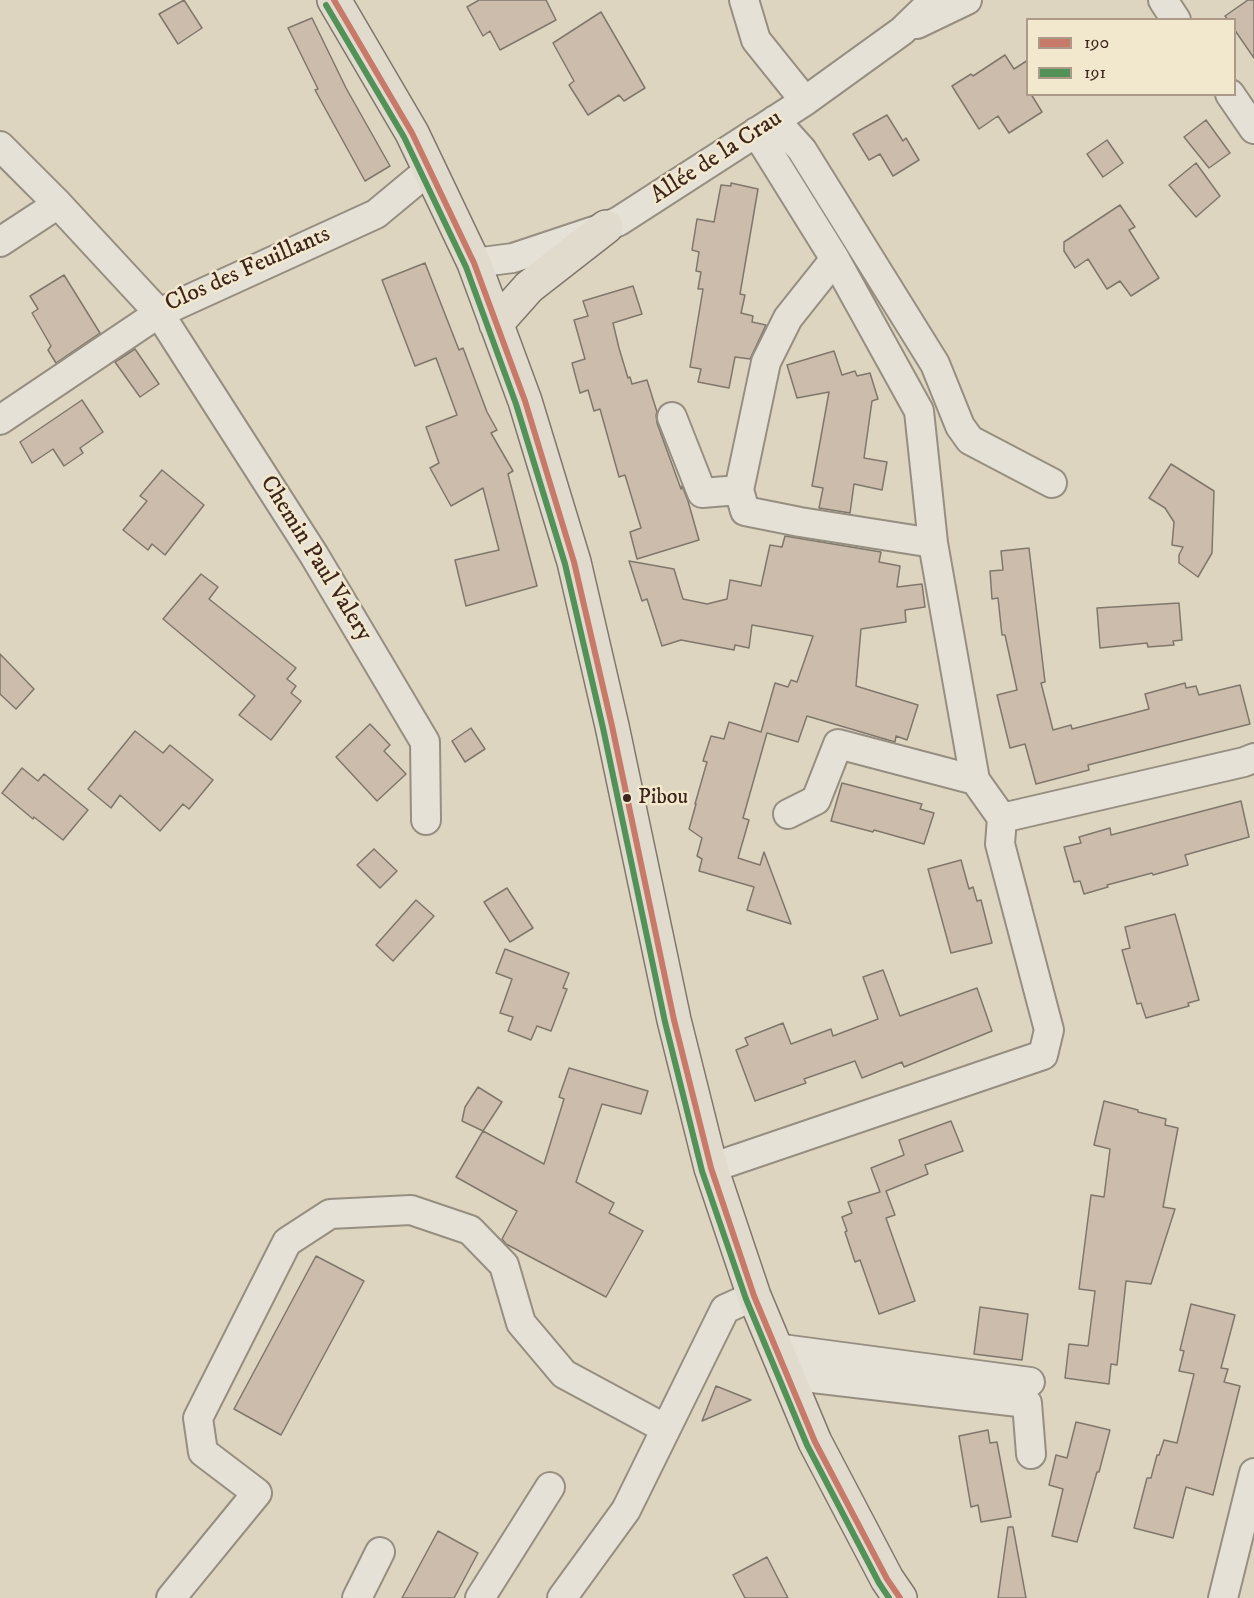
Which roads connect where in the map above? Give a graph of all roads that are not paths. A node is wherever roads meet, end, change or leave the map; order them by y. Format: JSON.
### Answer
{"nodes":[{"id":1,"x":334,"y":0,"type":"edge"},
{"id":2,"x":744,"y":0,"type":"edge"},
{"id":3,"x":934,"y":0,"type":"edge"},
{"id":4,"x":967,"y":0,"type":"edge"},
{"id":5,"x":902,"y":31,"type":"junction"},
{"id":6,"x":1231,"y":96,"type":"edge"},
{"id":7,"x":805,"y":101,"type":"junction"},
{"id":8,"x":766,"y":126,"type":"junction"},
{"id":9,"x":1254,"y":129,"type":"edge"},
{"id":10,"x":0,"y":146,"type":"edge"},
{"id":11,"x":429,"y":170,"type":"junction"},
{"id":12,"x":58,"y":204,"type":"junction"},
{"id":13,"x":606,"y":227,"type":"junction"},
{"id":14,"x":0,"y":242,"type":"edge"},
{"id":15,"x":835,"y":259,"type":"junction"},
{"id":16,"x":474,"y":263,"type":"junction"},
{"id":17,"x":159,"y":313,"type":"junction"},
{"id":18,"x":496,"y":324,"type":"junction"},
{"id":19,"x":672,"y":417,"type":"dead end"},
{"id":20,"x":0,"y":420,"type":"edge"},
{"id":21,"x":1052,"y":483,"type":"dead end"},
{"id":22,"x":739,"y":490,"type":"junction"},
{"id":23,"x":933,"y":543,"type":"junction"},
{"id":24,"x":1254,"y":758,"type":"edge"},
{"id":25,"x":975,"y":780,"type":"junction"},
{"id":26,"x":788,"y":814,"type":"dead end"},
{"id":27,"x":1002,"y":818,"type":"junction"},
{"id":28,"x":426,"y":820,"type":"dead end"},
{"id":29,"x":711,"y":1168,"type":"junction"},
{"id":30,"x":754,"y":1296,"type":"junction"},
{"id":31,"x":781,"y":1361,"type":"junction"},
{"id":32,"x":1030,"y":1382,"type":"dead end"},
{"id":33,"x":666,"y":1429,"type":"junction"},
{"id":34,"x":1031,"y":1454,"type":"dead end"},
{"id":35,"x":1254,"y":1473,"type":"edge"},
{"id":36,"x":550,"y":1487,"type":"dead end"},
{"id":37,"x":380,"y":1552,"type":"dead end"},
{"id":38,"x":171,"y":1598,"type":"edge"},
{"id":39,"x":357,"y":1598,"type":"edge"},
{"id":40,"x":480,"y":1598,"type":"edge"},
{"id":41,"x":562,"y":1598,"type":"edge"},
{"id":42,"x":900,"y":1598,"type":"edge"},
{"id":43,"x":1223,"y":1598,"type":"edge"}],
"edges":[{"from":1,"to":11,"type":"main road"},
{"from":2,"to":7,"type":"street"},
{"from":3,"to":5,"type":"street","name":"Allée de la Crau"},
{"from":4,"to":5,"type":"street"},
{"from":5,"to":7,"type":"street","name":"Allée de la Crau"},
{"from":6,"to":9,"type":"street"},
{"from":7,"to":8,"type":"street","name":"Allée de la Crau"},
{"from":8,"to":13,"type":"street","name":"Allée de la Crau"},
{"from":8,"to":15,"type":"street"},
{"from":8,"to":21,"type":"street"},
{"from":10,"to":12,"type":"street","name":"Clos des Feuillants"},
{"from":11,"to":16,"type":"main road"},
{"from":11,"to":17,"type":"street","name":"Clos des Feuillants"},
{"from":12,"to":14,"type":"street"},
{"from":12,"to":17,"type":"street","name":"Clos des Feuillants"},
{"from":13,"to":16,"type":"street","name":"Allée de la Crau"},
{"from":13,"to":18,"type":"main road"},
{"from":15,"to":22,"type":"street"},
{"from":15,"to":23,"type":"street"},
{"from":16,"to":18,"type":"main road"},
{"from":17,"to":20,"type":"street"},
{"from":17,"to":28,"type":"street","name":"Chemin Paul Valery"},
{"from":18,"to":29,"type":"main road"},
{"from":19,"to":22,"type":"street"},
{"from":22,"to":23,"type":"street"},
{"from":23,"to":25,"type":"street"},
{"from":24,"to":27,"type":"street"},
{"from":25,"to":26,"type":"street"},
{"from":25,"to":27,"type":"street"},
{"from":27,"to":29,"type":"street"},
{"from":29,"to":30,"type":"main road"},
{"from":30,"to":31,"type":"main road"},
{"from":30,"to":33,"type":"street"},
{"from":31,"to":32,"type":"street"},
{"from":31,"to":34,"type":"street"},
{"from":31,"to":42,"type":"main road"},
{"from":33,"to":38,"type":"street"},
{"from":33,"to":41,"type":"street"},
{"from":35,"to":43,"type":"street"},
{"from":36,"to":40,"type":"street"},
{"from":37,"to":39,"type":"street"}]}
